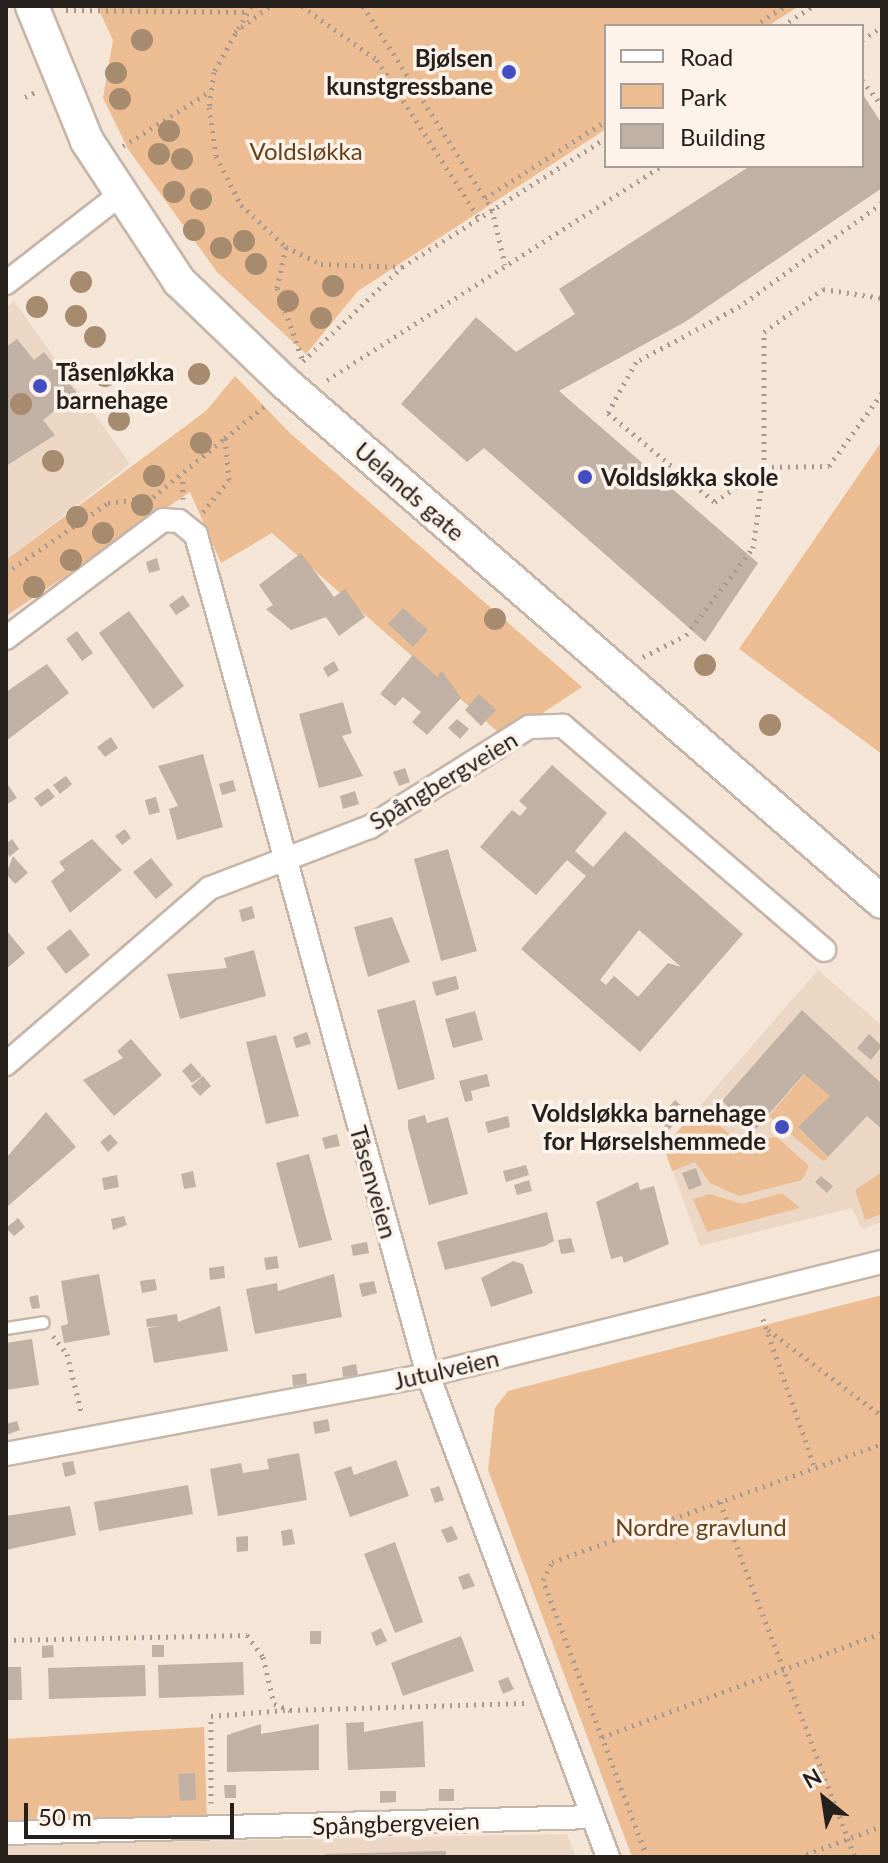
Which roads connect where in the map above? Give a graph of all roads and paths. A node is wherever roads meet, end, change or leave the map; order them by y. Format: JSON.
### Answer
{"nodes":[{"id":1,"x":32,"y":6,"type":"edge"},
{"id":2,"x":270,"y":6,"type":"edge"},
{"id":3,"x":302,"y":6,"type":"edge"},
{"id":4,"x":363,"y":6,"type":"edge"},
{"id":5,"x":785,"y":6,"type":"edge"},
{"id":6,"x":813,"y":6,"type":"edge"},
{"id":7,"x":249,"y":9,"type":"edge"},
{"id":8,"x":65,"y":10,"type":"dead end"},
{"id":9,"x":757,"y":24,"type":"edge"},
{"id":10,"x":785,"y":24,"type":"edge"},
{"id":11,"x":882,"y":27,"type":"edge"},
{"id":12,"x":230,"y":35,"type":"junction"},
{"id":13,"x":864,"y":39,"type":"edge"},
{"id":14,"x":864,"y":83,"type":"edge"},
{"id":15,"x":210,"y":91,"type":"junction"},
{"id":16,"x":882,"y":106,"type":"edge"},
{"id":17,"x":604,"y":122,"type":"edge"},
{"id":18,"x":604,"y":139,"type":"edge"},
{"id":19,"x":121,"y":147,"type":"dead end"},
{"id":20,"x":659,"y":168,"type":"edge"},
{"id":21,"x":118,"y":196,"type":"junction"},
{"id":22,"x":485,"y":198,"type":"junction"},
{"id":23,"x":882,"y":203,"type":"edge"},
{"id":24,"x":492,"y":209,"type":"junction"},
{"id":25,"x":479,"y":218,"type":"junction"},
{"id":26,"x":286,"y":247,"type":"junction"},
{"id":27,"x":505,"y":265,"type":"junction"},
{"id":28,"x":402,"y":267,"type":"junction"},
{"id":29,"x":6,"y":283,"type":"edge"},
{"id":30,"x":882,"y":298,"type":"edge"},
{"id":31,"x":327,"y":380,"type":"dead end"},
{"id":32,"x":882,"y":393,"type":"edge"},
{"id":33,"x":266,"y":404,"type":"dead end"},
{"id":34,"x":225,"y":438,"type":"junction"},
{"id":35,"x":764,"y":467,"type":"junction"},
{"id":36,"x":183,"y":476,"type":"junction"},
{"id":37,"x":185,"y":516,"type":"junction"},
{"id":38,"x":6,"y":573,"type":"edge"},
{"id":39,"x":6,"y":638,"type":"edge"},
{"id":40,"x":643,"y":657,"type":"dead end"},
{"id":41,"x":284,"y":858,"type":"junction"},
{"id":42,"x":882,"y":902,"type":"edge"},
{"id":43,"x":824,"y":950,"type":"dead end"},
{"id":44,"x":6,"y":1064,"type":"edge"},
{"id":45,"x":882,"y":1262,"type":"edge"},
{"id":46,"x":763,"y":1319,"type":"dead end"},
{"id":47,"x":43,"y":1322,"type":"joint"},
{"id":48,"x":6,"y":1328,"type":"edge"},
{"id":49,"x":768,"y":1330,"type":"junction"},
{"id":50,"x":428,"y":1375,"type":"junction"},
{"id":51,"x":882,"y":1416,"type":"edge"},
{"id":52,"x":88,"y":1440,"type":"junction"},
{"id":53,"x":882,"y":1444,"type":"edge"},
{"id":54,"x":6,"y":1454,"type":"edge"},
{"id":55,"x":815,"y":1468,"type":"junction"},
{"id":56,"x":720,"y":1502,"type":"junction"},
{"id":57,"x":882,"y":1633,"type":"edge"},
{"id":58,"x":6,"y":1640,"type":"edge"},
{"id":59,"x":784,"y":1669,"type":"junction"},
{"id":60,"x":551,"y":1702,"type":"junction"},
{"id":61,"x":290,"y":1710,"type":"junction"},
{"id":62,"x":602,"y":1737,"type":"junction"},
{"id":63,"x":593,"y":1817,"type":"junction"},
{"id":64,"x":882,"y":1826,"type":"edge"},
{"id":65,"x":212,"y":1828,"type":"junction"},
{"id":66,"x":6,"y":1833,"type":"edge"},
{"id":67,"x":848,"y":1839,"type":"junction"},
{"id":68,"x":608,"y":1857,"type":"edge"},
{"id":69,"x":647,"y":1857,"type":"edge"},
{"id":70,"x":799,"y":1857,"type":"edge"},
{"id":71,"x":855,"y":1857,"type":"edge"}],
"edges":[{"from":1,"to":21,"type":"street","name":"Uelands gate"},
{"from":2,"to":12,"type":"path"},
{"from":3,"to":25,"type":"path"},
{"from":4,"to":22,"type":"path"},
{"from":5,"to":9,"type":"path"},
{"from":6,"to":10,"type":"path"},
{"from":7,"to":8,"type":"path"},
{"from":7,"to":12,"type":"path"},
{"from":11,"to":13,"type":"path"},
{"from":12,"to":15,"type":"path"},
{"from":14,"to":16,"type":"path"},
{"from":15,"to":19,"type":"path"},
{"from":15,"to":26,"type":"path"},
{"from":17,"to":22,"type":"path"},
{"from":18,"to":24,"type":"path"},
{"from":20,"to":27,"type":"path"},
{"from":21,"to":29,"type":"street"},
{"from":21,"to":42,"type":"street","name":"Uelands gate"},
{"from":22,"to":24,"type":"path"},
{"from":23,"to":35,"type":"path"},
{"from":24,"to":25,"type":"path"},
{"from":24,"to":27,"type":"path"},
{"from":25,"to":28,"type":"path"},
{"from":26,"to":28,"type":"path"},
{"from":26,"to":28,"type":"path"},
{"from":27,"to":31,"type":"path"},
{"from":30,"to":35,"type":"path"},
{"from":32,"to":35,"type":"path"},
{"from":33,"to":34,"type":"path"},
{"from":34,"to":36,"type":"path"},
{"from":34,"to":37,"type":"path"},
{"from":35,"to":40,"type":"path"},
{"from":36,"to":37,"type":"path"},
{"from":36,"to":38,"type":"path"},
{"from":37,"to":39,"type":"street"},
{"from":37,"to":41,"type":"street","name":"Tåsenveien"},
{"from":41,"to":43,"type":"street","name":"Spångbergveien"},
{"from":41,"to":44,"type":"street","name":"Spångbergveien"},
{"from":41,"to":50,"type":"street","name":"Tåsenveien"},
{"from":45,"to":50,"type":"street","name":"Jutulveien"},
{"from":46,"to":49,"type":"path"},
{"from":47,"to":48,"type":"lane"},
{"from":47,"to":52,"type":"path"},
{"from":49,"to":51,"type":"path"},
{"from":49,"to":55,"type":"path"},
{"from":50,"to":52,"type":"street","name":"Jutulveien"},
{"from":50,"to":60,"type":"street","name":"Tåsenveien"},
{"from":52,"to":54,"type":"street","name":"Jutulveien"},
{"from":53,"to":55,"type":"path"},
{"from":55,"to":56,"type":"path"},
{"from":56,"to":59,"type":"path"},
{"from":56,"to":62,"type":"path"},
{"from":57,"to":59,"type":"path"},
{"from":58,"to":61,"type":"path"},
{"from":59,"to":62,"type":"path"},
{"from":59,"to":67,"type":"path"},
{"from":60,"to":61,"type":"path"},
{"from":60,"to":63,"type":"street","name":"Tåsenveien"},
{"from":61,"to":65,"type":"path"},
{"from":62,"to":69,"type":"path"},
{"from":63,"to":65,"type":"street","name":"Spångbergveien"},
{"from":63,"to":68,"type":"street","name":"Tåsenveien"},
{"from":64,"to":67,"type":"path"},
{"from":65,"to":66,"type":"street","name":"Spångbergveien"},
{"from":67,"to":70,"type":"path"},
{"from":67,"to":71,"type":"path"}]}
